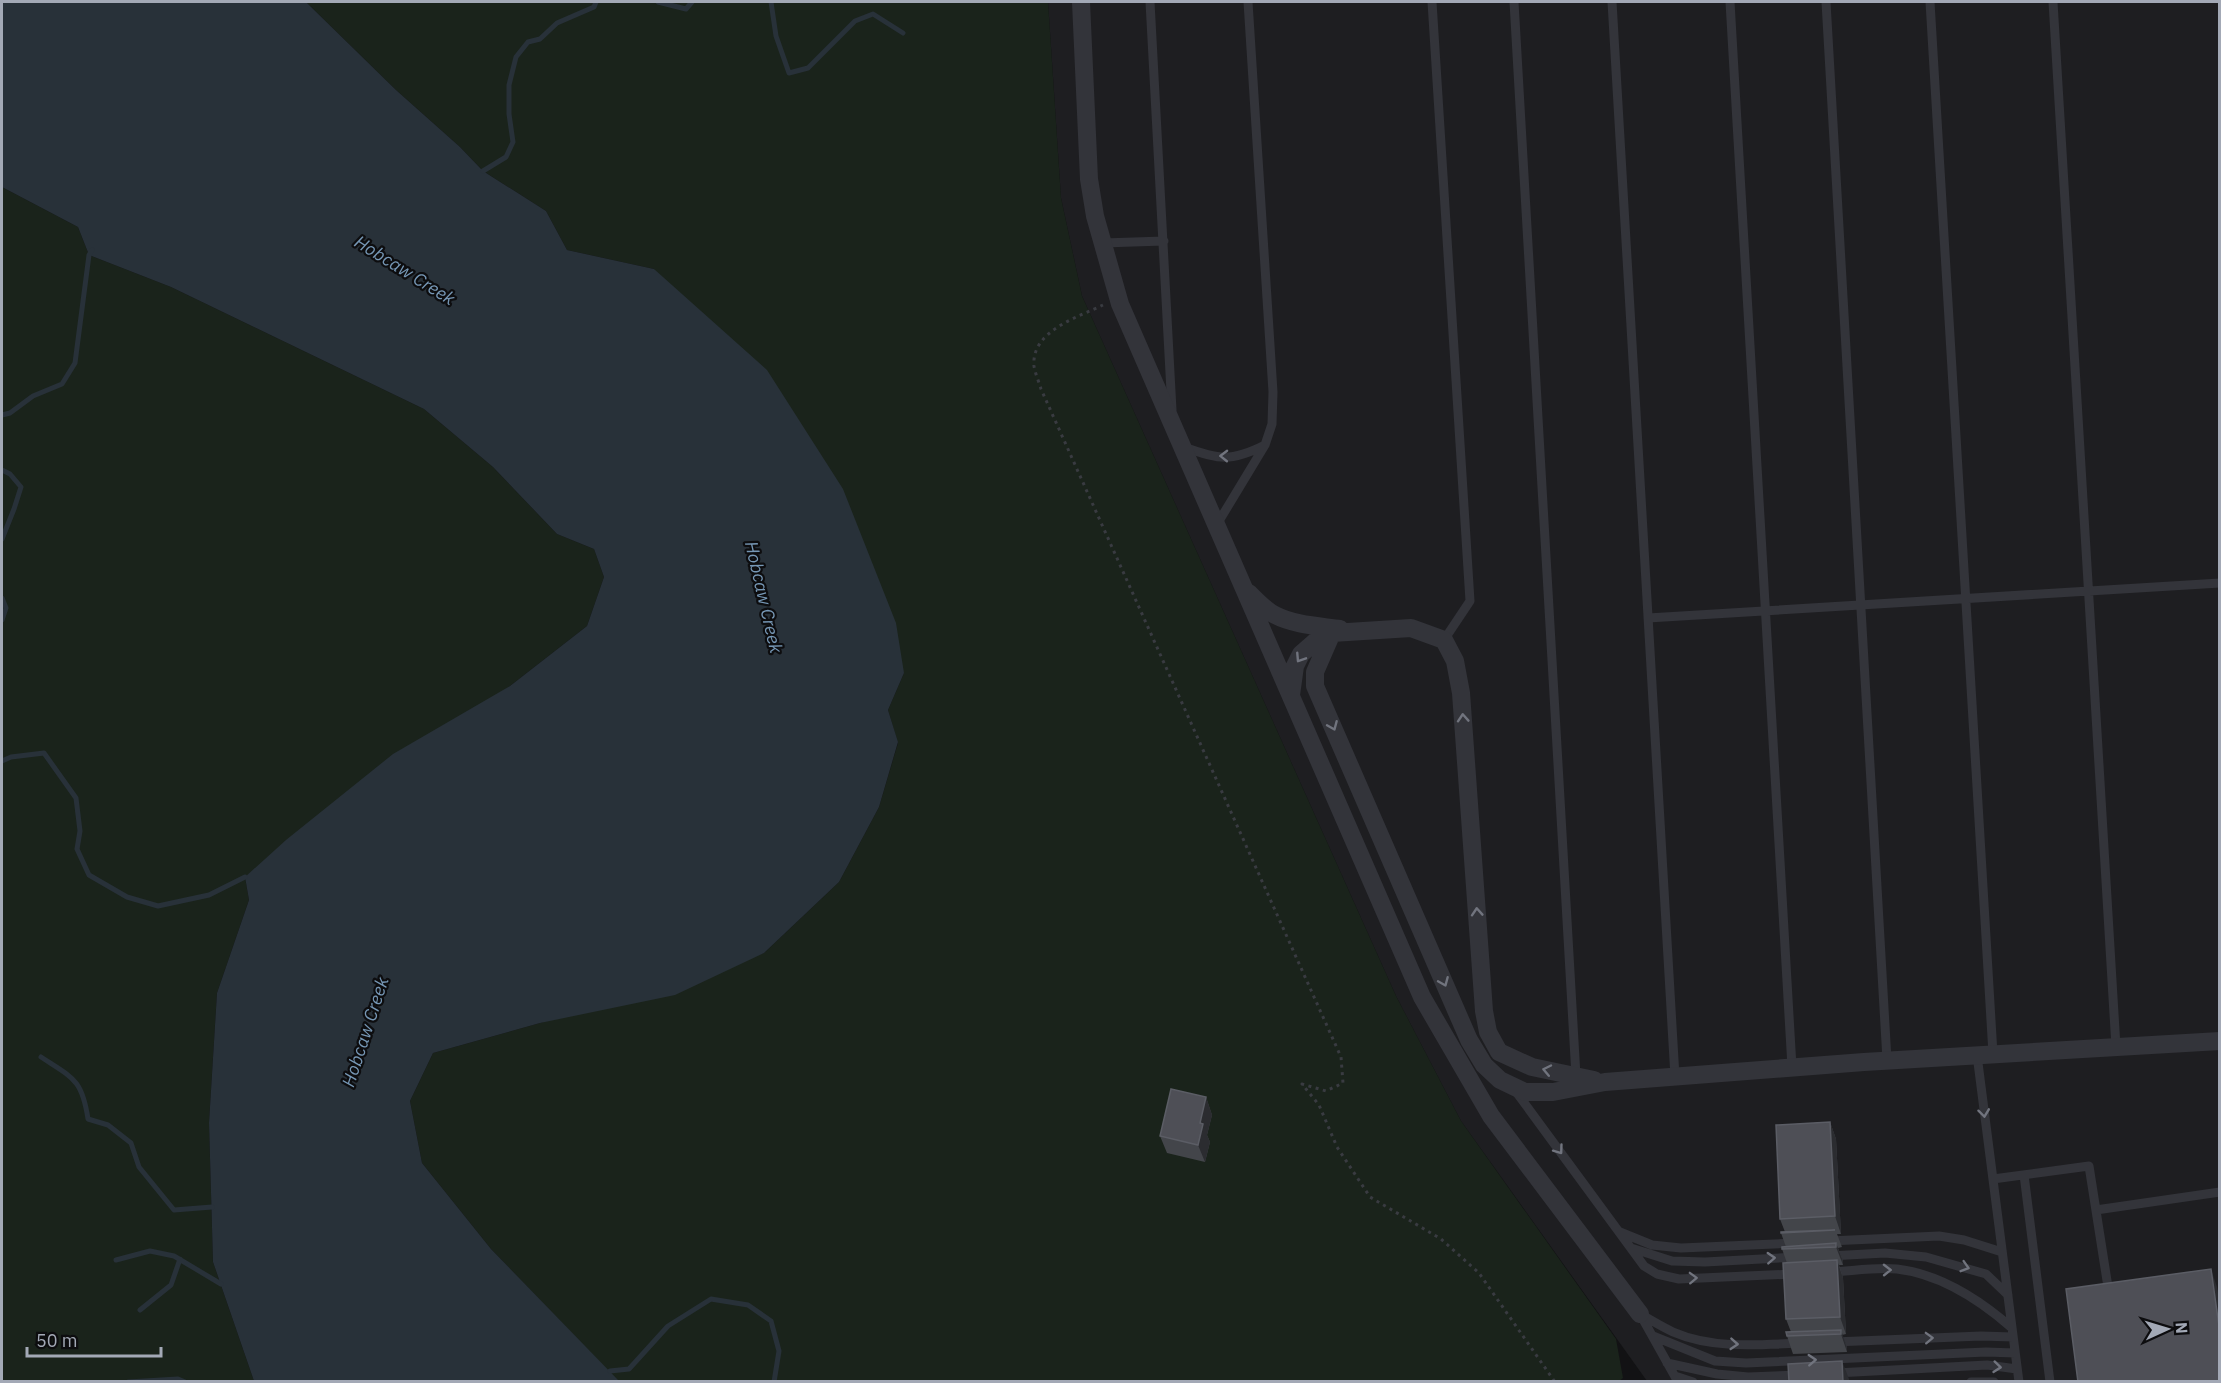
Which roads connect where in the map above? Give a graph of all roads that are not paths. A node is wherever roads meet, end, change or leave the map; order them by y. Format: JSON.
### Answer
{"nodes":[{"id":1,"x":1081,"y":2,"type":"edge"},
{"id":2,"x":1150,"y":2,"type":"edge"},
{"id":3,"x":1248,"y":2,"type":"edge"},
{"id":4,"x":1432,"y":2,"type":"edge"},
{"id":5,"x":1514,"y":2,"type":"edge"},
{"id":6,"x":1612,"y":2,"type":"edge"},
{"id":7,"x":1730,"y":2,"type":"edge"},
{"id":8,"x":1826,"y":2,"type":"edge"},
{"id":9,"x":1930,"y":2,"type":"edge"},
{"id":10,"x":2053,"y":2,"type":"edge"},
{"id":11,"x":1164,"y":241,"type":"junction"},
{"id":12,"x":1103,"y":243,"type":"junction"},
{"id":13,"x":1173,"y":424,"type":"junction"},
{"id":14,"x":1264,"y":445,"type":"junction"},
{"id":15,"x":1182,"y":446,"type":"junction"},
{"id":16,"x":1216,"y":526,"type":"junction"},
{"id":17,"x":2220,"y":583,"type":"edge"},
{"id":18,"x":1243,"y":588,"type":"junction"},
{"id":19,"x":2089,"y":591,"type":"junction"},
{"id":20,"x":1966,"y":598,"type":"junction"},
{"id":21,"x":1861,"y":605,"type":"junction"},
{"id":22,"x":1765,"y":611,"type":"junction"},
{"id":23,"x":1648,"y":618,"type":"junction"},
{"id":24,"x":1358,"y":631,"type":"junction"},
{"id":25,"x":1332,"y":633,"type":"junction"},
{"id":26,"x":1444,"y":640,"type":"junction"},
{"id":27,"x":1290,"y":696,"type":"junction"},
{"id":28,"x":2220,"y":1041,"type":"edge"},
{"id":29,"x":2116,"y":1047,"type":"junction"},
{"id":30,"x":1985,"y":1054,"type":"junction"},
{"id":31,"x":1887,"y":1060,"type":"junction"},
{"id":32,"x":1792,"y":1067,"type":"junction"},
{"id":33,"x":1576,"y":1076,"type":"junction"},
{"id":34,"x":1675,"y":1077,"type":"junction"},
{"id":35,"x":1605,"y":1082,"type":"junction"},
{"id":36,"x":1512,"y":1086,"type":"junction"},
{"id":37,"x":2024,"y":1175,"type":"junction"},
{"id":38,"x":1993,"y":1179,"type":"junction"},
{"id":39,"x":2220,"y":1192,"type":"edge"},
{"id":40,"x":2096,"y":1210,"type":"junction"},
{"id":41,"x":1620,"y":1232,"type":"junction"},
{"id":42,"x":1810,"y":1242,"type":"edge"},
{"id":43,"x":1822,"y":1242,"type":"edge"},
{"id":44,"x":1631,"y":1248,"type":"junction"},
{"id":45,"x":2002,"y":1252,"type":"junction"},
{"id":46,"x":1818,"y":1256,"type":"edge"},
{"id":47,"x":1806,"y":1257,"type":"edge"},
{"id":48,"x":1805,"y":1273,"type":"edge"},
{"id":49,"x":1816,"y":1273,"type":"edge"},
{"id":50,"x":2108,"y":1287,"type":"edge"},
{"id":51,"x":2008,"y":1295,"type":"junction"},
{"id":52,"x":1640,"y":1314,"type":"junction"},
{"id":53,"x":2013,"y":1332,"type":"junction"},
{"id":54,"x":1653,"y":1336,"type":"junction"},
{"id":55,"x":1815,"y":1342,"type":"edge"},
{"id":56,"x":1827,"y":1342,"type":"edge"},
{"id":57,"x":2016,"y":1353,"type":"junction"},
{"id":58,"x":1667,"y":1363,"type":"junction"},
{"id":59,"x":2018,"y":1369,"type":"junction"},
{"id":60,"x":1832,"y":1373,"type":"edge"},
{"id":61,"x":1808,"y":1374,"type":"edge"},
{"id":62,"x":1676,"y":1379,"type":"edge"},
{"id":63,"x":1693,"y":1382,"type":"edge"},
{"id":64,"x":1971,"y":1382,"type":"edge"},
{"id":65,"x":1994,"y":1382,"type":"edge"},
{"id":66,"x":2019,"y":1382,"type":"edge"},
{"id":67,"x":2050,"y":1382,"type":"edge"}],
"edges":[{"from":1,"to":12,"type":"street"},
{"from":2,"to":11,"type":"lane"},
{"from":3,"to":14,"type":"lane"},
{"from":4,"to":26,"type":"lane"},
{"from":5,"to":33,"type":"lane"},
{"from":6,"to":23,"type":"lane"},
{"from":7,"to":22,"type":"lane"},
{"from":8,"to":21,"type":"lane"},
{"from":9,"to":20,"type":"lane"},
{"from":10,"to":19,"type":"lane"},
{"from":11,"to":12,"type":"lane"},
{"from":11,"to":13,"type":"lane"},
{"from":12,"to":13,"type":"street"},
{"from":13,"to":15,"type":"street"},
{"from":14,"to":15,"type":"lane","one_way":true},
{"from":14,"to":16,"type":"lane"},
{"from":15,"to":16,"type":"street"},
{"from":16,"to":18,"type":"street"},
{"from":17,"to":19,"type":"lane"},
{"from":18,"to":24,"type":"street"},
{"from":18,"to":27,"type":"street"},
{"from":19,"to":20,"type":"lane"},
{"from":19,"to":29,"type":"lane"},
{"from":20,"to":21,"type":"lane"},
{"from":20,"to":30,"type":"lane"},
{"from":21,"to":22,"type":"lane"},
{"from":21,"to":31,"type":"lane"},
{"from":22,"to":23,"type":"lane"},
{"from":22,"to":32,"type":"lane"},
{"from":23,"to":34,"type":"lane"},
{"from":24,"to":25,"type":"street"},
{"from":24,"to":26,"type":"street"},
{"from":25,"to":27,"type":"street","one_way":true},
{"from":25,"to":36,"type":"street","one_way":true},
{"from":33,"to":26,"type":"street","one_way":true},
{"from":27,"to":52,"type":"street"},
{"from":28,"to":29,"type":"street"},
{"from":29,"to":30,"type":"street"},
{"from":30,"to":31,"type":"street"},
{"from":30,"to":38,"type":"lane","one_way":true},
{"from":31,"to":32,"type":"street"},
{"from":32,"to":34,"type":"street"},
{"from":33,"to":35,"type":"street"},
{"from":34,"to":35,"type":"street"},
{"from":35,"to":36,"type":"street"},
{"from":36,"to":41,"type":"lane","one_way":true},
{"from":37,"to":38,"type":"lane"},
{"from":37,"to":40,"type":"lane"},
{"from":37,"to":67,"type":"lane"},
{"from":38,"to":45,"type":"lane"},
{"from":39,"to":40,"type":"lane"},
{"from":40,"to":50,"type":"lane"},
{"from":41,"to":42,"type":"lane"},
{"from":41,"to":44,"type":"lane"},
{"from":43,"to":45,"type":"lane"},
{"from":44,"to":47,"type":"lane","one_way":true},
{"from":44,"to":48,"type":"lane","one_way":true},
{"from":45,"to":51,"type":"lane"},
{"from":46,"to":51,"type":"lane","one_way":true},
{"from":49,"to":53,"type":"lane","one_way":true},
{"from":51,"to":53,"type":"lane"},
{"from":52,"to":54,"type":"lane"},
{"from":52,"to":55,"type":"lane","one_way":true},
{"from":56,"to":53,"type":"lane","one_way":true},
{"from":53,"to":57,"type":"lane"},
{"from":54,"to":57,"type":"lane","one_way":true},
{"from":54,"to":58,"type":"lane"},
{"from":57,"to":59,"type":"lane"},
{"from":58,"to":61,"type":"lane"},
{"from":58,"to":62,"type":"lane"},
{"from":60,"to":59,"type":"lane","one_way":true},
{"from":59,"to":66,"type":"lane"},
{"from":62,"to":63,"type":"lane"},
{"from":64,"to":65,"type":"lane"}]}
